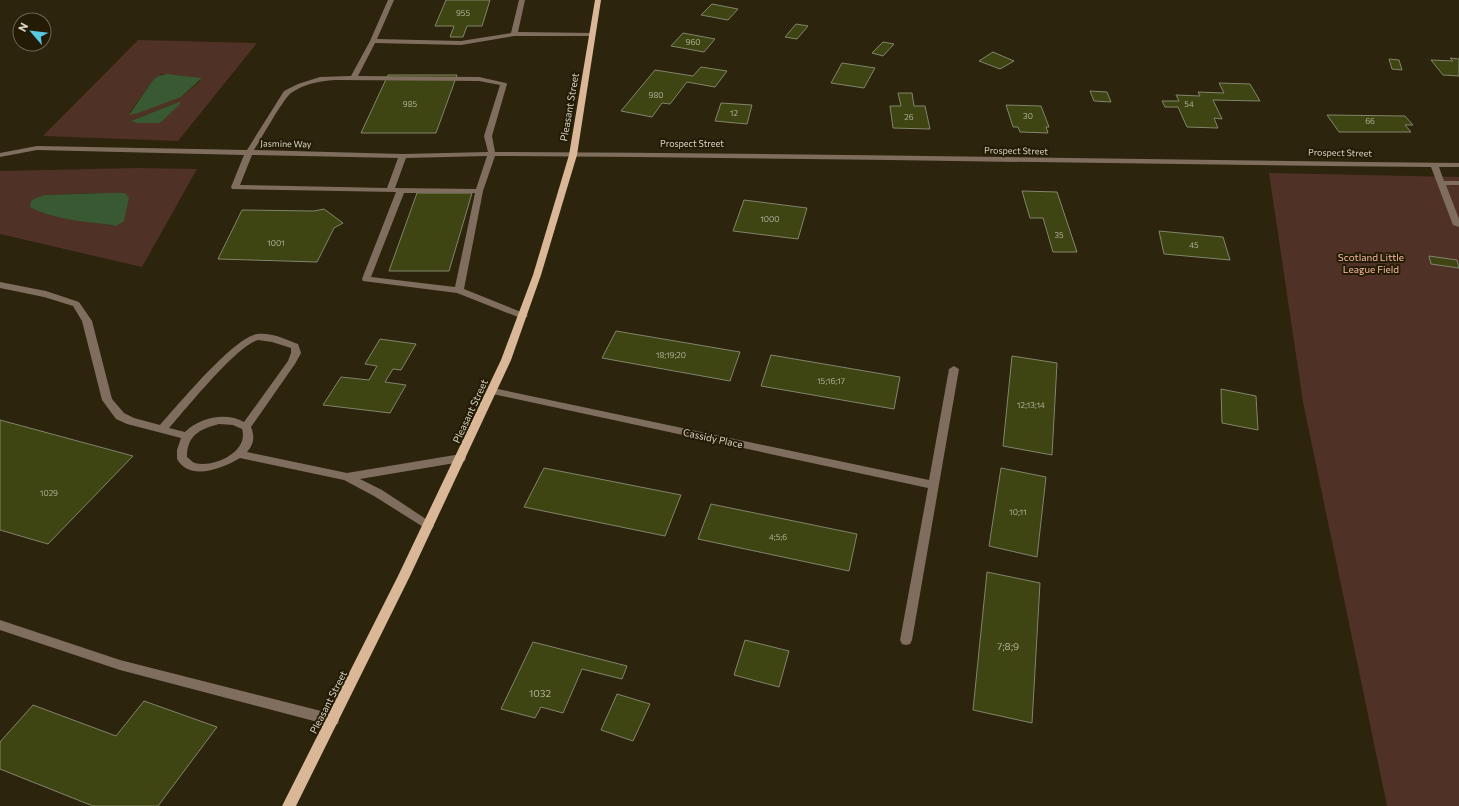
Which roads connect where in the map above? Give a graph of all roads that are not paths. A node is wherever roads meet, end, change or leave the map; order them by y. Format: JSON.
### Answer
{"nodes":[{"id":1,"x":391,"y":0,"type":"edge"},
{"id":2,"x":522,"y":0,"type":"edge"},
{"id":3,"x":598,"y":0,"type":"edge"},
{"id":4,"x":514,"y":34,"type":"junction"},
{"id":5,"x":593,"y":34,"type":"junction"},
{"id":6,"x":373,"y":41,"type":"junction"},
{"id":7,"x":354,"y":78,"type":"junction"},
{"id":8,"x":249,"y":153,"type":"junction"},
{"id":9,"x":492,"y":154,"type":"junction"},
{"id":10,"x":0,"y":155,"type":"edge"},
{"id":11,"x":573,"y":155,"type":"junction"},
{"id":12,"x":403,"y":156,"type":"junction"},
{"id":13,"x":1434,"y":165,"type":"junction"},
{"id":14,"x":1459,"y":165,"type":"edge"},
{"id":15,"x":1441,"y":183,"type":"junction"},
{"id":16,"x":1459,"y":183,"type":"edge"},
{"id":17,"x":390,"y":190,"type":"junction"},
{"id":18,"x":401,"y":191,"type":"junction"},
{"id":19,"x":479,"y":191,"type":"junction"},
{"id":20,"x":1459,"y":225,"type":"edge"},
{"id":21,"x":0,"y":285,"type":"edge"},
{"id":22,"x":459,"y":290,"type":"junction"},
{"id":23,"x":523,"y":316,"type":"junction"},
{"id":24,"x":954,"y":369,"type":"dead end"},
{"id":25,"x":493,"y":391,"type":"junction"},
{"id":26,"x":246,"y":428,"type":"junction"},
{"id":27,"x":162,"y":429,"type":"junction"},
{"id":28,"x":187,"y":436,"type":"junction"},
{"id":29,"x":239,"y":454,"type":"junction"},
{"id":30,"x":461,"y":458,"type":"junction"},
{"id":31,"x":347,"y":477,"type":"junction"},
{"id":32,"x":933,"y":485,"type":"junction"},
{"id":33,"x":428,"y":526,"type":"junction"},
{"id":34,"x":0,"y":625,"type":"edge"},
{"id":35,"x":906,"y":640,"type":"dead end"},
{"id":36,"x":333,"y":720,"type":"junction"},
{"id":37,"x":289,"y":806,"type":"edge"}],
"edges":[{"from":1,"to":6,"type":"street"},
{"from":2,"to":4,"type":"street"},
{"from":3,"to":5,"type":"main road","name":"Pleasant Street"},
{"from":4,"to":5,"type":"street"},
{"from":4,"to":6,"type":"street"},
{"from":5,"to":11,"type":"main road","name":"Pleasant Street"},
{"from":6,"to":7,"type":"street"},
{"from":7,"to":8,"type":"street"},
{"from":7,"to":9,"type":"street"},
{"from":8,"to":10,"type":"street","name":"Jasmine Way"},
{"from":8,"to":12,"type":"street","name":"Jasmine Way"},
{"from":8,"to":17,"type":"street"},
{"from":9,"to":11,"type":"street","name":"Jasmine Way"},
{"from":9,"to":12,"type":"street","name":"Jasmine Way"},
{"from":9,"to":19,"type":"street"},
{"from":11,"to":13,"type":"street","name":"Prospect Street"},
{"from":11,"to":23,"type":"main road","name":"Pleasant Street"},
{"from":12,"to":17,"type":"street"},
{"from":13,"to":14,"type":"street","name":"Prospect Street"},
{"from":13,"to":15,"type":"street"},
{"from":15,"to":16,"type":"street"},
{"from":15,"to":20,"type":"street"},
{"from":17,"to":18,"type":"street"},
{"from":18,"to":19,"type":"street"},
{"from":18,"to":22,"type":"street"},
{"from":19,"to":22,"type":"street"},
{"from":21,"to":27,"type":"street"},
{"from":22,"to":23,"type":"street"},
{"from":23,"to":25,"type":"main road","name":"Pleasant Street"},
{"from":24,"to":32,"type":"street"},
{"from":25,"to":30,"type":"main road","name":"Pleasant Street"},
{"from":25,"to":32,"type":"street","name":"Cassidy Place"},
{"from":26,"to":27,"type":"street"},
{"from":26,"to":28,"type":"street"},
{"from":26,"to":29,"type":"street"},
{"from":27,"to":28,"type":"street"},
{"from":28,"to":29,"type":"street"},
{"from":29,"to":31,"type":"street"},
{"from":30,"to":31,"type":"street"},
{"from":30,"to":33,"type":"main road","name":"Pleasant Street"},
{"from":31,"to":33,"type":"street"},
{"from":32,"to":35,"type":"street"},
{"from":33,"to":36,"type":"main road","name":"Pleasant Street"},
{"from":34,"to":36,"type":"street"},
{"from":36,"to":37,"type":"main road","name":"Pleasant Street"}]}
